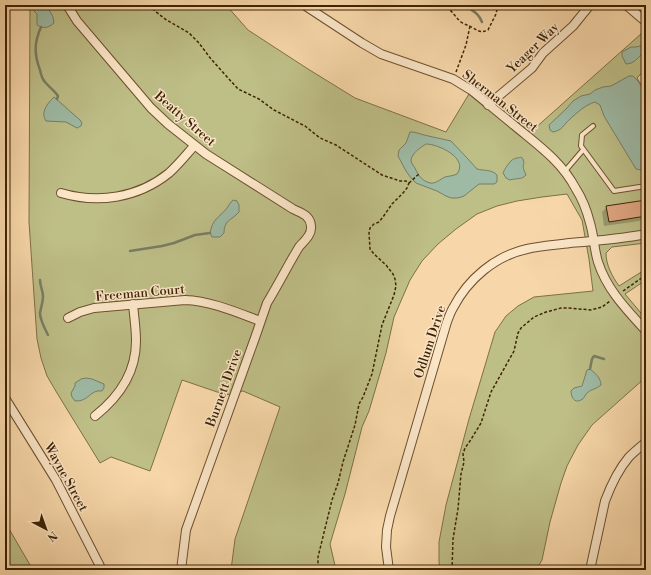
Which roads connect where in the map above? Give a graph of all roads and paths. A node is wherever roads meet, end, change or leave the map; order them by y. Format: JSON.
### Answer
{"nodes":[{"id":1,"x":67,"y":5,"type":"edge"},
{"id":2,"x":149,"y":5,"type":"edge"},
{"id":3,"x":304,"y":5,"type":"edge"},
{"id":4,"x":442,"y":5,"type":"edge"},
{"id":5,"x":498,"y":5,"type":"edge"},
{"id":6,"x":590,"y":5,"type":"edge"},
{"id":7,"x":626,"y":5,"type":"edge"},
{"id":8,"x":646,"y":22,"type":"edge"},
{"id":9,"x":470,"y":26,"type":"junction"},
{"id":10,"x":453,"y":79,"type":"junction"},
{"id":11,"x":488,"y":105,"type":"junction"},
{"id":12,"x":593,"y":126,"type":"dead end"},
{"id":13,"x":194,"y":146,"type":"junction"},
{"id":14,"x":583,"y":150,"type":"junction"},
{"id":15,"x":565,"y":171,"type":"junction"},
{"id":16,"x":420,"y":173,"type":"dead end"},
{"id":17,"x":410,"y":182,"type":"junction"},
{"id":18,"x":646,"y":186,"type":"edge"},
{"id":19,"x":61,"y":193,"type":"dead end"},
{"id":20,"x":310,"y":223,"type":"joint"},
{"id":21,"x":646,"y":234,"type":"edge"},
{"id":22,"x":594,"y":241,"type":"junction"},
{"id":23,"x":646,"y":275,"type":"edge"},
{"id":24,"x":616,"y":297,"type":"junction"},
{"id":25,"x":132,"y":304,"type":"junction"},
{"id":26,"x":68,"y":318,"type":"dead end"},
{"id":27,"x":260,"y":322,"type":"junction"},
{"id":28,"x":646,"y":331,"type":"edge"},
{"id":29,"x":5,"y":398,"type":"edge"},
{"id":30,"x":95,"y":416,"type":"dead end"},
{"id":31,"x":646,"y":442,"type":"edge"},
{"id":32,"x":102,"y":570,"type":"edge"},
{"id":33,"x":182,"y":570,"type":"edge"},
{"id":34,"x":320,"y":570,"type":"edge"},
{"id":35,"x":389,"y":570,"type":"edge"},
{"id":36,"x":452,"y":570,"type":"edge"},
{"id":37,"x":590,"y":570,"type":"edge"}],
"edges":[{"from":1,"to":13,"type":"street","name":"Beatty Street"},
{"from":2,"to":17,"type":"path"},
{"from":3,"to":10,"type":"street","name":"Sherman Street"},
{"from":4,"to":9,"type":"path"},
{"from":5,"to":9,"type":"path"},
{"from":6,"to":11,"type":"street","name":"Yeager Way"},
{"from":7,"to":8,"type":"street"},
{"from":9,"to":10,"type":"path"},
{"from":10,"to":11,"type":"street","name":"Sherman Street"},
{"from":11,"to":15,"type":"street","name":"Sherman Street"},
{"from":12,"to":14,"type":"lane"},
{"from":13,"to":19,"type":"street"},
{"from":13,"to":20,"type":"street","name":"Beatty Street"},
{"from":14,"to":15,"type":"lane"},
{"from":14,"to":18,"type":"lane"},
{"from":15,"to":22,"type":"street","name":"Sherman Street"},
{"from":16,"to":17,"type":"path"},
{"from":17,"to":34,"type":"path"},
{"from":20,"to":27,"type":"street","name":"Burnett Drive"},
{"from":21,"to":22,"type":"street","name":"Odlum Drive"},
{"from":22,"to":24,"type":"street","name":"Sherman Street"},
{"from":22,"to":35,"type":"street","name":"Odlum Drive"},
{"from":23,"to":24,"type":"path"},
{"from":24,"to":28,"type":"street","name":"Sherman Street"},
{"from":24,"to":36,"type":"path"},
{"from":25,"to":26,"type":"street","name":"Freeman Court"},
{"from":25,"to":27,"type":"street","name":"Freeman Court"},
{"from":25,"to":30,"type":"street"},
{"from":27,"to":33,"type":"street","name":"Burnett Drive"},
{"from":29,"to":32,"type":"street","name":"Wayne Street"},
{"from":31,"to":37,"type":"street"}]}
